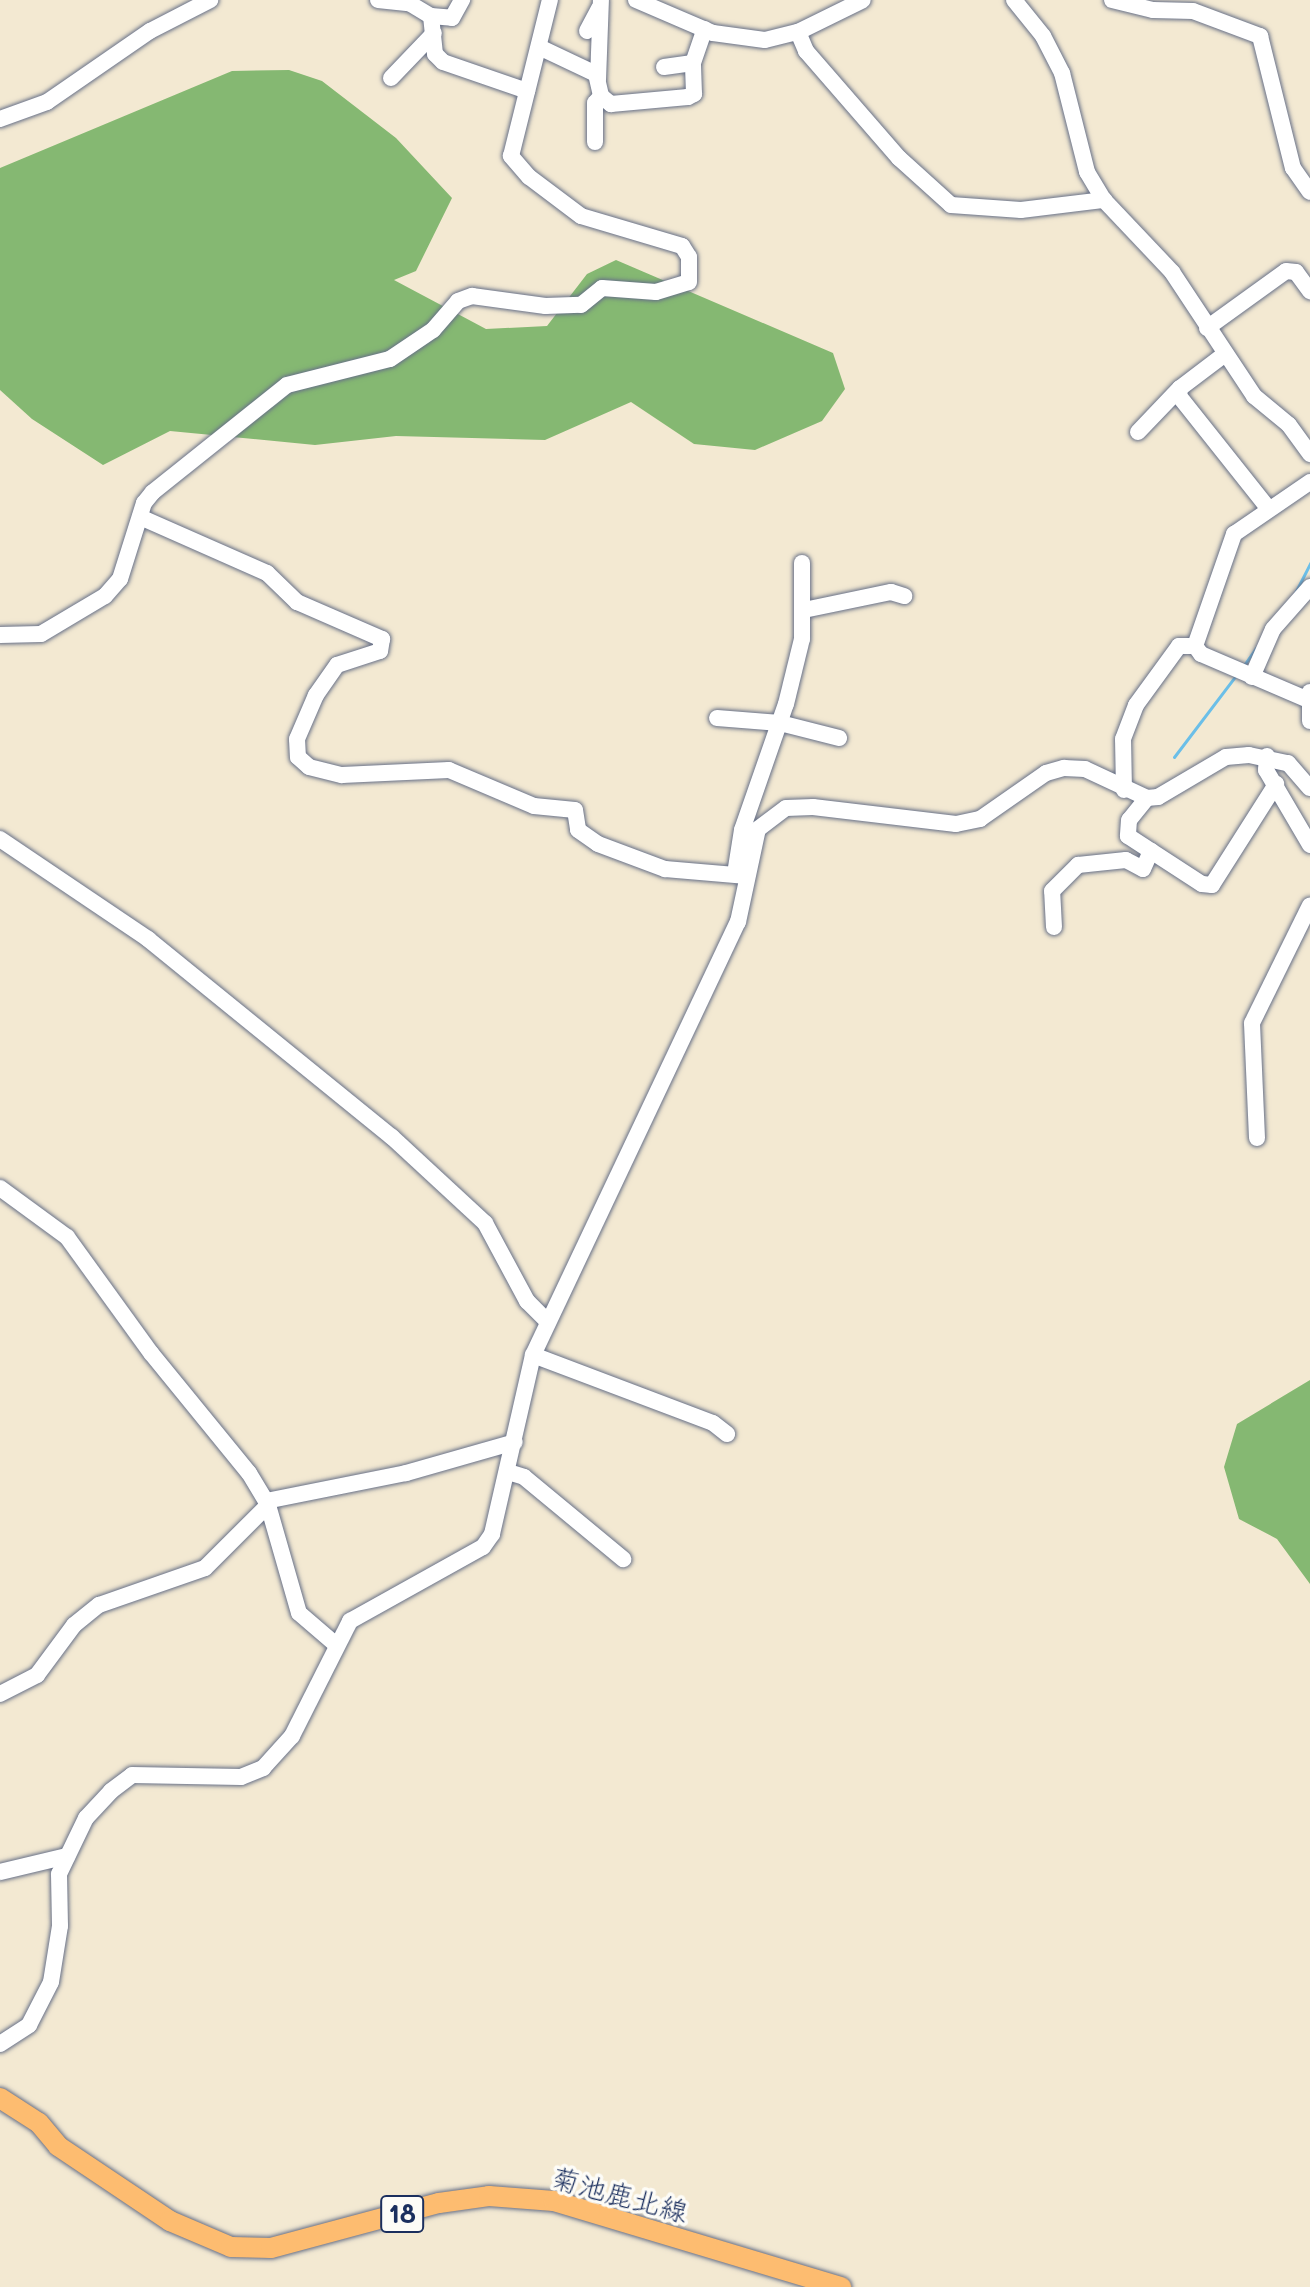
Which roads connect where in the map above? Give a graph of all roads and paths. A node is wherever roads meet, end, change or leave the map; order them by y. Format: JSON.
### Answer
{"nodes":[{"id":1,"x":210,"y":0,"type":"edge"},
{"id":2,"x":378,"y":0,"type":"edge"},
{"id":3,"x":462,"y":0,"type":"edge"},
{"id":4,"x":550,"y":0,"type":"edge"},
{"id":5,"x":636,"y":0,"type":"edge"},
{"id":6,"x":863,"y":0,"type":"edge"},
{"id":7,"x":1014,"y":0,"type":"edge"},
{"id":8,"x":1112,"y":0,"type":"edge"},
{"id":9,"x":409,"y":2,"type":"edge"},
{"id":10,"x":600,"y":4,"type":"edge"},
{"id":11,"x":432,"y":24,"type":"junction"},
{"id":12,"x":705,"y":29,"type":"junction"},
{"id":13,"x":587,"y":31,"type":"dead end"},
{"id":14,"x":798,"y":32,"type":"junction"},
{"id":15,"x":539,"y":47,"type":"junction"},
{"id":16,"x":693,"y":63,"type":"junction"},
{"id":17,"x":664,"y":67,"type":"dead end"},
{"id":18,"x":391,"y":78,"type":"dead end"},
{"id":19,"x":599,"y":88,"type":"junction"},
{"id":20,"x":527,"y":91,"type":"junction"},
{"id":21,"x":0,"y":119,"type":"edge"},
{"id":22,"x":595,"y":142,"type":"dead end"},
{"id":23,"x":1310,"y":192,"type":"edge"},
{"id":24,"x":1104,"y":200,"type":"junction"},
{"id":25,"x":1310,"y":291,"type":"edge"},
{"id":26,"x":1207,"y":328,"type":"junction"},
{"id":27,"x":1225,"y":354,"type":"junction"},
{"id":28,"x":1180,"y":388,"type":"junction"},
{"id":29,"x":1138,"y":432,"type":"dead end"},
{"id":30,"x":1309,"y":452,"type":"edge"},
{"id":31,"x":1310,"y":482,"type":"edge"},
{"id":32,"x":1268,"y":508,"type":"junction"},
{"id":33,"x":140,"y":517,"type":"junction"},
{"id":34,"x":802,"y":563,"type":"dead end"},
{"id":35,"x":1310,"y":587,"type":"edge"},
{"id":36,"x":904,"y":596,"type":"dead end"},
{"id":37,"x":804,"y":610,"type":"junction"},
{"id":38,"x":0,"y":635,"type":"edge"},
{"id":39,"x":1195,"y":646,"type":"junction"},
{"id":40,"x":1252,"y":677,"type":"junction"},
{"id":41,"x":1308,"y":695,"type":"edge"},
{"id":42,"x":717,"y":718,"type":"dead end"},
{"id":43,"x":1310,"y":721,"type":"edge"},
{"id":44,"x":780,"y":723,"type":"junction"},
{"id":45,"x":839,"y":738,"type":"dead end"},
{"id":46,"x":1267,"y":756,"type":"junction"},
{"id":47,"x":1276,"y":784,"type":"junction"},
{"id":48,"x":1310,"y":788,"type":"edge"},
{"id":49,"x":1124,"y":790,"type":"junction"},
{"id":50,"x":1147,"y":798,"type":"junction"},
{"id":51,"x":0,"y":839,"type":"edge"},
{"id":52,"x":1310,"y":845,"type":"edge"},
{"id":53,"x":1151,"y":851,"type":"junction"},
{"id":54,"x":741,"y":875,"type":"junction"},
{"id":55,"x":1310,"y":905,"type":"edge"},
{"id":56,"x":1054,"y":927,"type":"dead end"},
{"id":57,"x":1257,"y":1138,"type":"dead end"},
{"id":58,"x":0,"y":1188,"type":"edge"},
{"id":59,"x":546,"y":1320,"type":"junction"},
{"id":60,"x":533,"y":1355,"type":"junction"},
{"id":61,"x":727,"y":1434,"type":"dead end"},
{"id":62,"x":515,"y":1442,"type":"junction"},
{"id":63,"x":508,"y":1472,"type":"junction"},
{"id":64,"x":267,"y":1503,"type":"junction"},
{"id":65,"x":623,"y":1559,"type":"dead end"},
{"id":66,"x":335,"y":1644,"type":"junction"},
{"id":67,"x":0,"y":1694,"type":"edge"},
{"id":68,"x":67,"y":1856,"type":"junction"},
{"id":69,"x":0,"y":1872,"type":"edge"},
{"id":70,"x":0,"y":2044,"type":"edge"},
{"id":71,"x":0,"y":2098,"type":"edge"},
{"id":72,"x":841,"y":2287,"type":"edge"}],
"edges":[{"from":1,"to":21,"type":"street"},
{"from":2,"to":9,"type":"street"},
{"from":3,"to":11,"type":"street"},
{"from":4,"to":15,"type":"street"},
{"from":5,"to":12,"type":"street"},
{"from":6,"to":14,"type":"street"},
{"from":7,"to":24,"type":"street"},
{"from":8,"to":23,"type":"street"},
{"from":9,"to":11,"type":"street"},
{"from":10,"to":13,"type":"street"},
{"from":10,"to":19,"type":"street"},
{"from":11,"to":18,"type":"street"},
{"from":11,"to":20,"type":"street"},
{"from":12,"to":14,"type":"street"},
{"from":12,"to":16,"type":"street"},
{"from":14,"to":24,"type":"street"},
{"from":15,"to":19,"type":"street"},
{"from":15,"to":20,"type":"street"},
{"from":16,"to":17,"type":"street"},
{"from":16,"to":19,"type":"street"},
{"from":19,"to":22,"type":"street"},
{"from":20,"to":33,"type":"street"},
{"from":24,"to":26,"type":"street"},
{"from":25,"to":26,"type":"street"},
{"from":26,"to":27,"type":"street"},
{"from":27,"to":28,"type":"street"},
{"from":27,"to":30,"type":"street"},
{"from":28,"to":29,"type":"street"},
{"from":28,"to":32,"type":"street"},
{"from":31,"to":32,"type":"street"},
{"from":32,"to":39,"type":"street"},
{"from":33,"to":38,"type":"street"},
{"from":33,"to":54,"type":"street"},
{"from":34,"to":37,"type":"street"},
{"from":35,"to":40,"type":"street"},
{"from":36,"to":37,"type":"street"},
{"from":37,"to":44,"type":"street"},
{"from":39,"to":40,"type":"street"},
{"from":39,"to":49,"type":"street"},
{"from":40,"to":41,"type":"street"},
{"from":41,"to":43,"type":"street"},
{"from":42,"to":44,"type":"street"},
{"from":44,"to":45,"type":"street"},
{"from":44,"to":54,"type":"street"},
{"from":46,"to":47,"type":"street"},
{"from":46,"to":48,"type":"street"},
{"from":46,"to":50,"type":"street"},
{"from":47,"to":52,"type":"street"},
{"from":47,"to":53,"type":"street"},
{"from":49,"to":50,"type":"street"},
{"from":49,"to":54,"type":"street"},
{"from":50,"to":53,"type":"street"},
{"from":51,"to":59,"type":"street"},
{"from":53,"to":56,"type":"street"},
{"from":54,"to":59,"type":"street"},
{"from":55,"to":57,"type":"street"},
{"from":58,"to":64,"type":"street"},
{"from":59,"to":60,"type":"street"},
{"from":60,"to":61,"type":"street"},
{"from":60,"to":62,"type":"street"},
{"from":62,"to":63,"type":"street"},
{"from":62,"to":64,"type":"street"},
{"from":63,"to":65,"type":"street"},
{"from":63,"to":66,"type":"street"},
{"from":64,"to":66,"type":"street"},
{"from":64,"to":67,"type":"street"},
{"from":66,"to":68,"type":"street"},
{"from":68,"to":69,"type":"street"},
{"from":68,"to":70,"type":"street"},
{"from":71,"to":72,"type":"main road","name":"菊池鹿北線","number":"18"}]}
